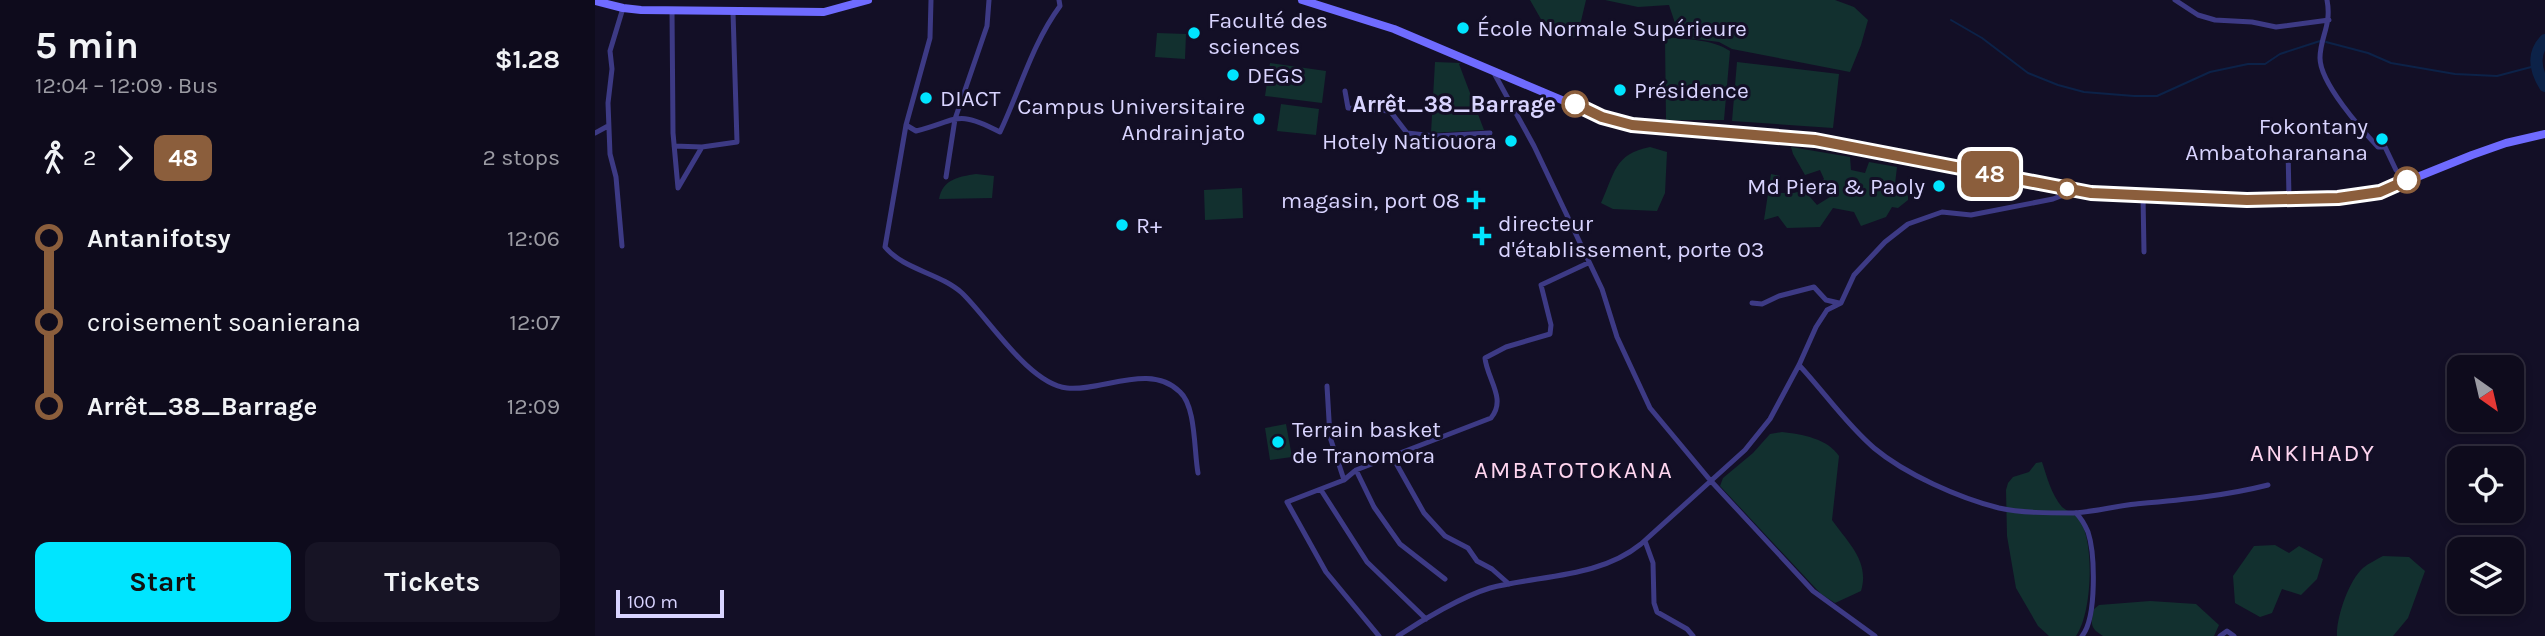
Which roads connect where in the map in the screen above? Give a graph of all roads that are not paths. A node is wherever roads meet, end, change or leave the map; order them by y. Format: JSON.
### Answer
{"nodes":[{"id":1,"x":868,"y":0,"type":"edge"},
{"id":2,"x":932,"y":0,"type":"edge"},
{"id":3,"x":989,"y":0,"type":"edge"},
{"id":4,"x":1059,"y":0,"type":"edge"},
{"id":5,"x":1302,"y":0,"type":"edge"},
{"id":6,"x":2175,"y":0,"type":"edge"},
{"id":7,"x":2327,"y":0,"type":"edge"},
{"id":8,"x":595,"y":1,"type":"edge"},
{"id":9,"x":623,"y":8,"type":"junction"},
{"id":10,"x":672,"y":10,"type":"junction"},
{"id":11,"x":733,"y":12,"type":"junction"},
{"id":12,"x":2329,"y":20,"type":"junction"},
{"id":13,"x":1492,"y":70,"type":"junction"},
{"id":14,"x":1345,"y":91,"type":"dead end"},
{"id":15,"x":955,"y":119,"type":"junction"},
{"id":16,"x":906,"y":125,"type":"junction"},
{"id":17,"x":608,"y":126,"type":"junction"},
{"id":18,"x":595,"y":133,"type":"edge"},
{"id":19,"x":1490,"y":133,"type":"dead end"},
{"id":20,"x":2540,"y":135,"type":"edge"},
{"id":21,"x":674,"y":146,"type":"junction"},
{"id":22,"x":702,"y":147,"type":"junction"},
{"id":23,"x":2288,"y":149,"type":"dead end"},
{"id":24,"x":946,"y":177,"type":"dead end"},
{"id":25,"x":2407,"y":180,"type":"junction"},
{"id":26,"x":2074,"y":191,"type":"junction"},
{"id":27,"x":2143,"y":196,"type":"junction"},
{"id":28,"x":2289,"y":198,"type":"junction"},
{"id":29,"x":622,"y":246,"type":"dead end"},
{"id":30,"x":2144,"y":252,"type":"dead end"},
{"id":31,"x":1587,"y":263,"type":"junction"},
{"id":32,"x":1752,"y":303,"type":"dead end"},
{"id":33,"x":1842,"y":303,"type":"junction"},
{"id":34,"x":1800,"y":365,"type":"junction"},
{"id":35,"x":1327,"y":386,"type":"dead end"},
{"id":36,"x":1392,"y":456,"type":"junction"},
{"id":37,"x":1356,"y":470,"type":"junction"},
{"id":38,"x":1198,"y":473,"type":"dead end"},
{"id":39,"x":1344,"y":480,"type":"junction"},
{"id":40,"x":1710,"y":480,"type":"junction"},
{"id":41,"x":2268,"y":485,"type":"dead end"},
{"id":42,"x":1321,"y":490,"type":"junction"},
{"id":43,"x":2076,"y":513,"type":"junction"},
{"id":44,"x":1645,"y":541,"type":"junction"},
{"id":45,"x":1445,"y":579,"type":"dead end"},
{"id":46,"x":1509,"y":584,"type":"junction"},
{"id":47,"x":1426,"y":619,"type":"junction"},
{"id":48,"x":2086,"y":635,"type":"edge"},
{"id":49,"x":1379,"y":636,"type":"edge"},
{"id":50,"x":1398,"y":636,"type":"edge"},
{"id":51,"x":1693,"y":636,"type":"edge"},
{"id":52,"x":1875,"y":636,"type":"edge"},
{"id":53,"x":2220,"y":636,"type":"edge"},
{"id":54,"x":2234,"y":636,"type":"edge"}],
"edges":[{"from":1,"to":11,"type":"street"},
{"from":2,"to":16,"type":"street"},
{"from":3,"to":15,"type":"street"},
{"from":4,"to":15,"type":"street"},
{"from":5,"to":13,"type":"street"},
{"from":6,"to":12,"type":"street"},
{"from":7,"to":12,"type":"street"},
{"from":8,"to":9,"type":"street"},
{"from":9,"to":10,"type":"street"},
{"from":9,"to":17,"type":"street"},
{"from":10,"to":11,"type":"street"},
{"from":10,"to":21,"type":"street"},
{"from":11,"to":22,"type":"street"},
{"from":12,"to":25,"type":"street"},
{"from":13,"to":26,"type":"street"},
{"from":13,"to":31,"type":"street"},
{"from":14,"to":19,"type":"street"},
{"from":15,"to":16,"type":"street"},
{"from":15,"to":24,"type":"street"},
{"from":16,"to":38,"type":"street"},
{"from":17,"to":18,"type":"street"},
{"from":17,"to":29,"type":"street"},
{"from":20,"to":25,"type":"street"},
{"from":21,"to":22,"type":"street"},
{"from":21,"to":22,"type":"street"},
{"from":23,"to":28,"type":"street"},
{"from":25,"to":28,"type":"street"},
{"from":26,"to":27,"type":"street"},
{"from":26,"to":33,"type":"street"},
{"from":27,"to":28,"type":"street"},
{"from":27,"to":30,"type":"street"},
{"from":31,"to":36,"type":"street"},
{"from":31,"to":40,"type":"street"},
{"from":32,"to":33,"type":"street"},
{"from":33,"to":34,"type":"street"},
{"from":34,"to":40,"type":"street"},
{"from":34,"to":43,"type":"street"},
{"from":35,"to":39,"type":"street"},
{"from":36,"to":37,"type":"street"},
{"from":36,"to":46,"type":"street"},
{"from":37,"to":39,"type":"street"},
{"from":37,"to":45,"type":"street"},
{"from":39,"to":42,"type":"street"},
{"from":40,"to":44,"type":"street"},
{"from":40,"to":52,"type":"street"},
{"from":41,"to":43,"type":"street"},
{"from":42,"to":47,"type":"street"},
{"from":42,"to":49,"type":"street"},
{"from":43,"to":48,"type":"street"},
{"from":44,"to":46,"type":"street"},
{"from":44,"to":51,"type":"street"},
{"from":46,"to":47,"type":"street"},
{"from":47,"to":50,"type":"street"},
{"from":53,"to":54,"type":"street"}]}
